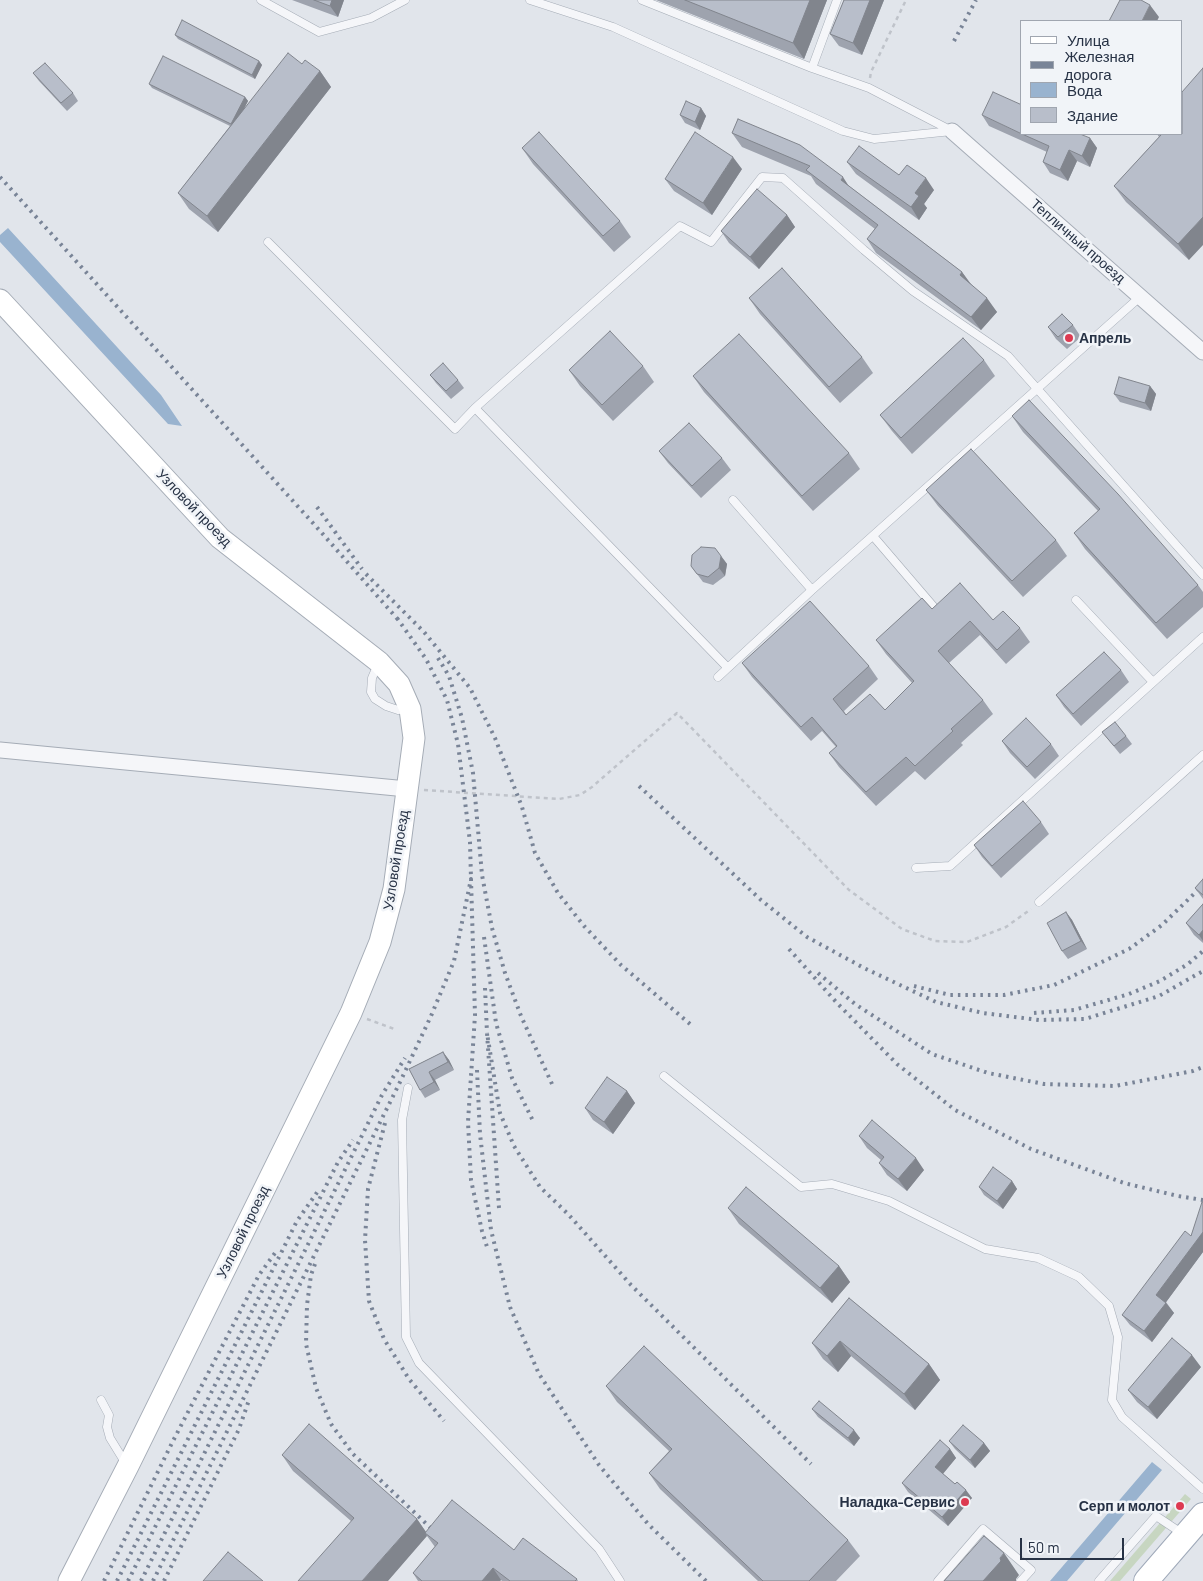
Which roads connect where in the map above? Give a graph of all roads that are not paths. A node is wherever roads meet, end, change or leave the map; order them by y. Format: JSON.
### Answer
{"nodes":[{"id":1,"x":261,"y":0,"type":"edge"},
{"id":2,"x":405,"y":0,"type":"edge"},
{"id":3,"x":530,"y":0,"type":"edge"},
{"id":4,"x":642,"y":0,"type":"edge"},
{"id":5,"x":837,"y":0,"type":"edge"},
{"id":6,"x":812,"y":68,"type":"junction"},
{"id":7,"x":952,"y":131,"type":"junction"},
{"id":8,"x":268,"y":242,"type":"dead end"},
{"id":9,"x":1141,"y":296,"type":"junction"},
{"id":10,"x":0,"y":300,"type":"edge"},
{"id":11,"x":1203,"y":352,"type":"edge"},
{"id":12,"x":1038,"y":388,"type":"junction"},
{"id":13,"x":475,"y":408,"type":"junction"},
{"id":14,"x":733,"y":500,"type":"dead end"},
{"id":15,"x":873,"y":536,"type":"junction"},
{"id":16,"x":1203,"y":575,"type":"edge"},
{"id":17,"x":812,"y":590,"type":"junction"},
{"id":18,"x":1076,"y":600,"type":"dead end"},
{"id":19,"x":933,"y":606,"type":"edge"},
{"id":20,"x":1203,"y":637,"type":"edge"},
{"id":21,"x":727,"y":667,"type":"junction"},
{"id":22,"x":718,"y":676,"type":"dead end"},
{"id":23,"x":1153,"y":682,"type":"junction"},
{"id":24,"x":0,"y":750,"type":"edge"},
{"id":25,"x":1203,"y":755,"type":"edge"},
{"id":26,"x":407,"y":789,"type":"junction"},
{"id":27,"x":916,"y":868,"type":"dead end"},
{"id":28,"x":1039,"y":902,"type":"road end"},
{"id":29,"x":664,"y":1076,"type":"dead end"},
{"id":30,"x":408,"y":1088,"type":"dead end"},
{"id":31,"x":101,"y":1400,"type":"dead end"},
{"id":32,"x":128,"y":1466,"type":"junction"},
{"id":33,"x":1203,"y":1490,"type":"edge"},
{"id":34,"x":1203,"y":1515,"type":"edge"},
{"id":35,"x":1185,"y":1535,"type":"junction"},
{"id":36,"x":89,"y":1540,"type":"junction"},
{"id":37,"x":57,"y":1581,"type":"edge"},
{"id":38,"x":69,"y":1581,"type":"edge"},
{"id":39,"x":620,"y":1581,"type":"edge"},
{"id":40,"x":938,"y":1581,"type":"edge"},
{"id":41,"x":1022,"y":1581,"type":"edge"},
{"id":42,"x":1099,"y":1581,"type":"edge"},
{"id":43,"x":1146,"y":1581,"type":"edge"}],
"edges":[{"from":1,"to":2,"type":"lane"},
{"from":3,"to":7,"type":"lane"},
{"from":4,"to":6,"type":"lane"},
{"from":5,"to":6,"type":"lane"},
{"from":6,"to":7,"type":"lane"},
{"from":7,"to":9,"type":"street","name":"Тепличный проезд"},
{"from":8,"to":13,"type":"lane"},
{"from":9,"to":11,"type":"street","name":"Тепличный проезд"},
{"from":9,"to":12,"type":"lane"},
{"from":10,"to":26,"type":"street","name":"Узловой проезд"},
{"from":12,"to":13,"type":"lane"},
{"from":12,"to":15,"type":"lane"},
{"from":12,"to":16,"type":"lane"},
{"from":13,"to":21,"type":"lane"},
{"from":14,"to":17,"type":"lane"},
{"from":15,"to":17,"type":"lane"},
{"from":15,"to":19,"type":"lane"},
{"from":17,"to":21,"type":"lane"},
{"from":18,"to":23,"type":"lane"},
{"from":20,"to":23,"type":"lane"},
{"from":21,"to":22,"type":"lane"},
{"from":23,"to":27,"type":"lane"},
{"from":24,"to":26,"type":"street"},
{"from":25,"to":28,"type":"lane"},
{"from":26,"to":32,"type":"street","name":"Узловой проезд"},
{"from":29,"to":33,"type":"lane"},
{"from":30,"to":39,"type":"lane"},
{"from":31,"to":32,"type":"lane"},
{"from":32,"to":36,"type":"street","name":"Узловой проезд"},
{"from":34,"to":35,"type":"main road"},
{"from":35,"to":42,"type":"lane"},
{"from":35,"to":43,"type":"main road"},
{"from":36,"to":37,"type":"street"},
{"from":36,"to":38,"type":"street","name":"Узловой проезд"},
{"from":40,"to":41,"type":"lane"}]}
